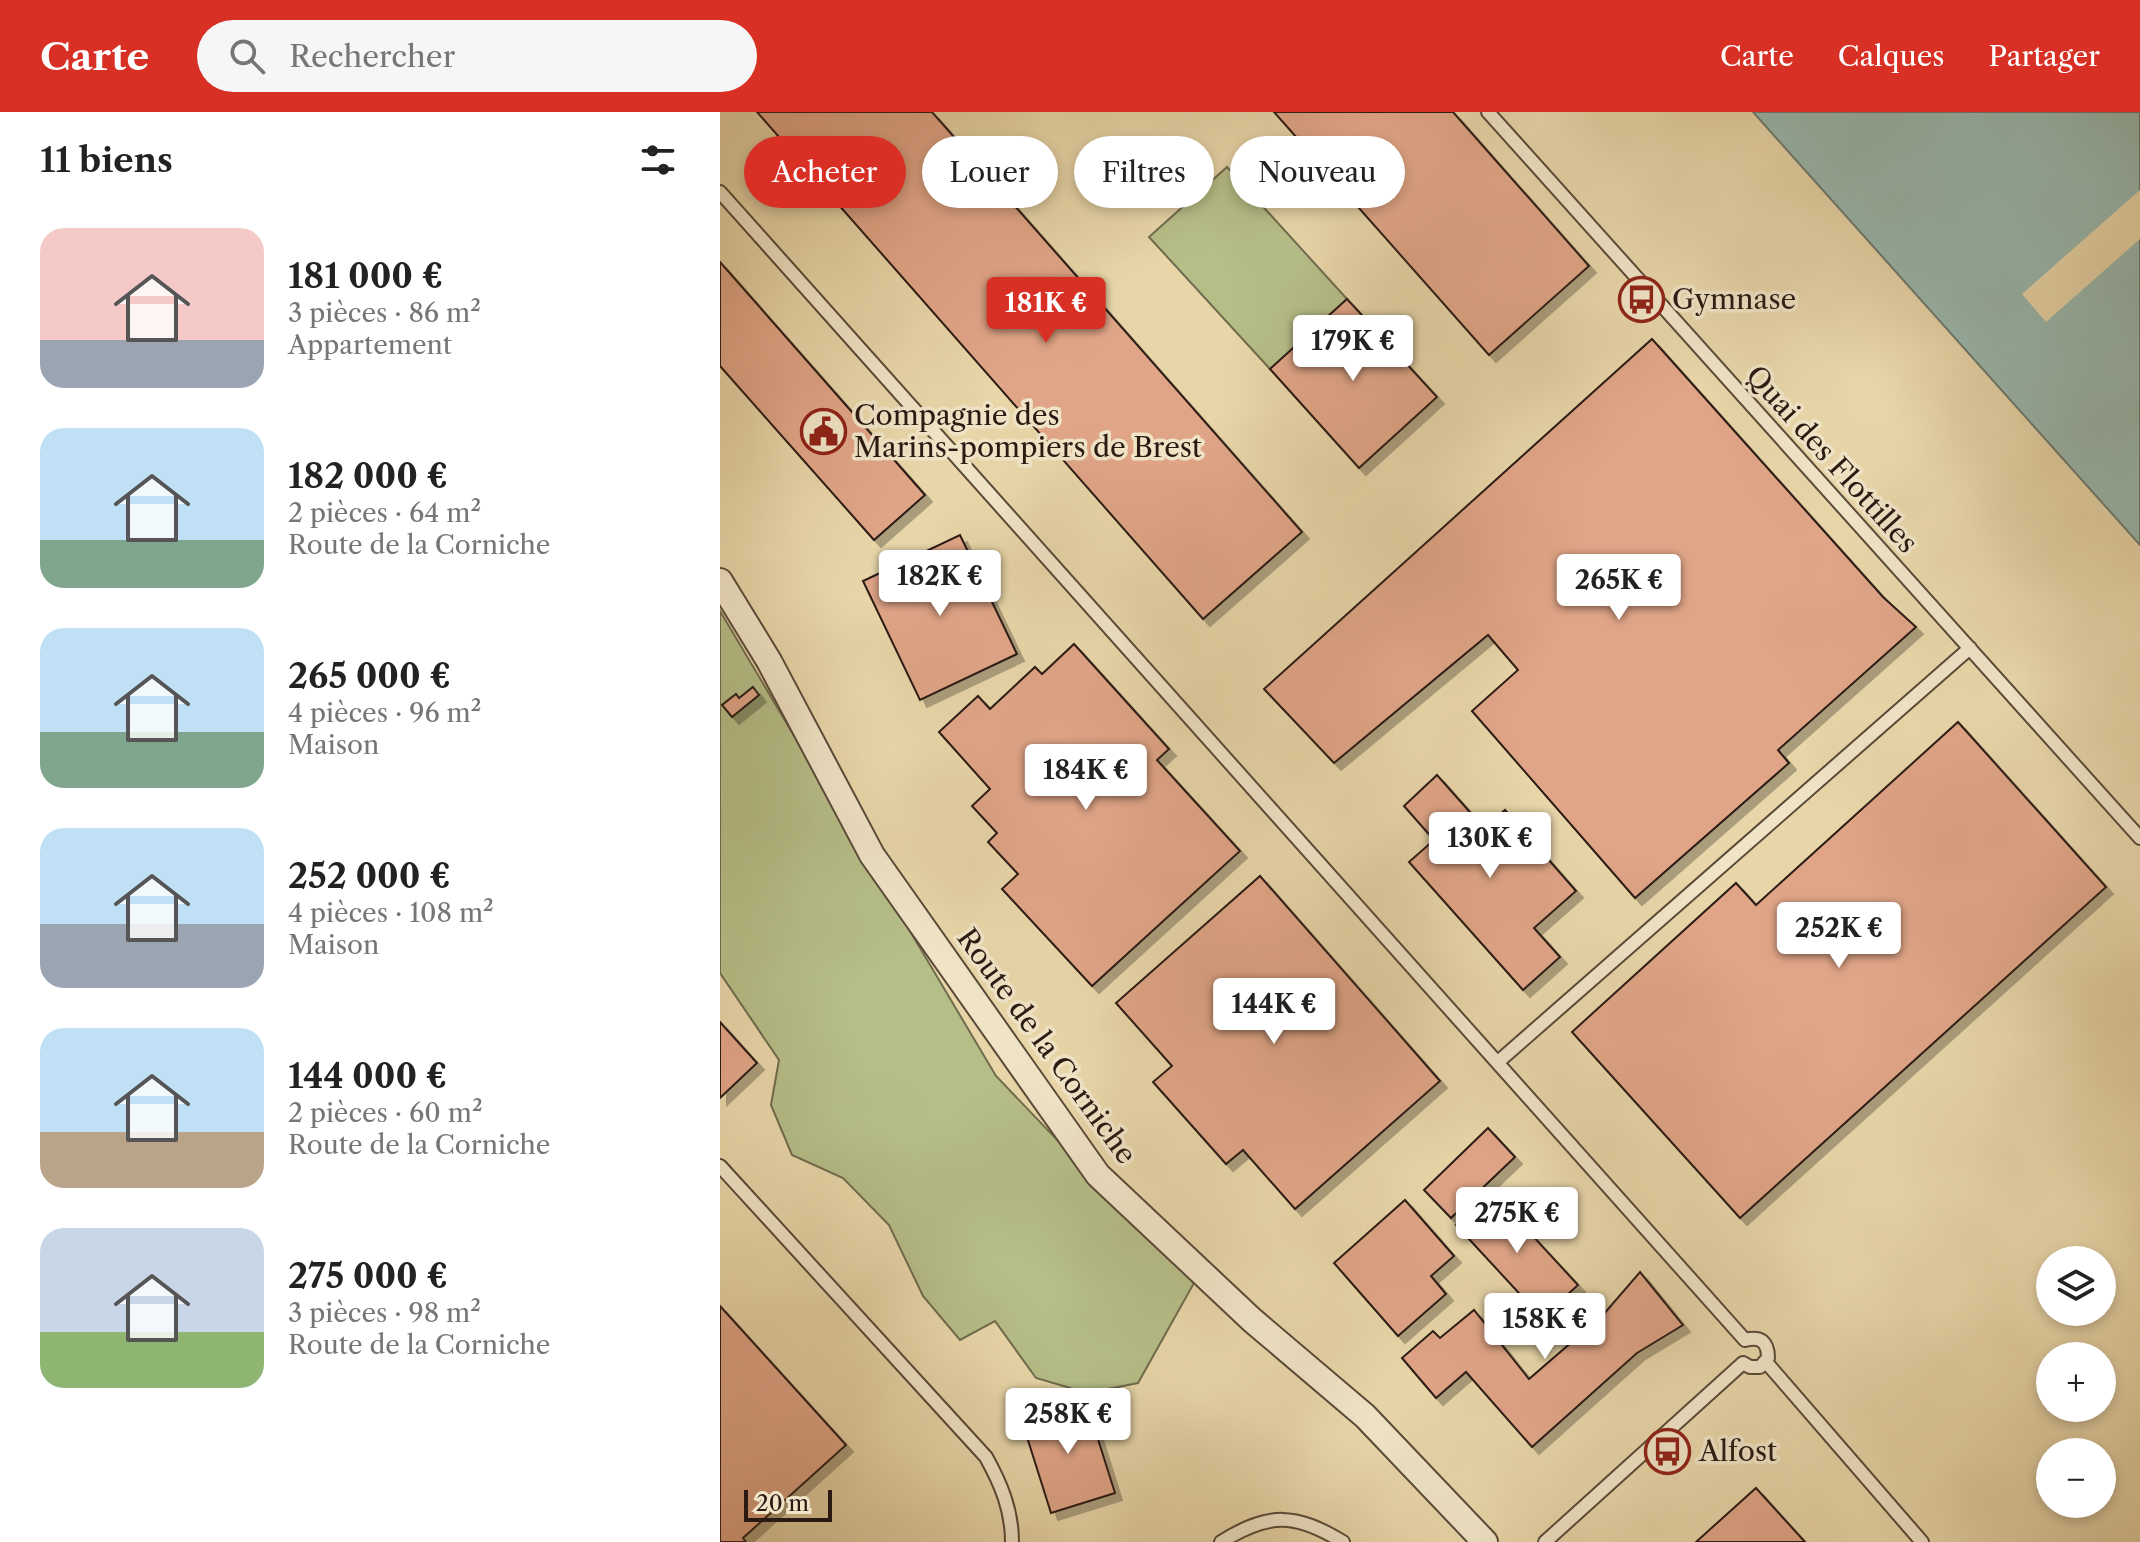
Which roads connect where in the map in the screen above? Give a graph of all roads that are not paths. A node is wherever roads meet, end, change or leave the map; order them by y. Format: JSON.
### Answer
{"nodes":[{"id":1,"x":1488,"y":112,"type":"edge"},
{"id":2,"x":720,"y":192,"type":"edge"},
{"id":3,"x":720,"y":581,"type":"edge"},
{"id":4,"x":1970,"y":648,"type":"junction"},
{"id":5,"x":2140,"y":838,"type":"edge"},
{"id":6,"x":1498,"y":1062,"type":"junction"},
{"id":7,"x":720,"y":1166,"type":"edge"},
{"id":8,"x":1745,"y":1340,"type":"junction"},
{"id":9,"x":1766,"y":1362,"type":"junction"},
{"id":10,"x":1743,"y":1363,"type":"junction"},
{"id":11,"x":1012,"y":1542,"type":"edge"},
{"id":12,"x":1221,"y":1542,"type":"edge"},
{"id":13,"x":1343,"y":1542,"type":"edge"},
{"id":14,"x":1485,"y":1542,"type":"edge"},
{"id":15,"x":1545,"y":1542,"type":"edge"},
{"id":16,"x":1922,"y":1542,"type":"edge"}],
"edges":[{"from":1,"to":4,"type":"lane","name":"Quai des Flottilles"},
{"from":2,"to":6,"type":"lane"},
{"from":3,"to":14,"type":"street","name":"Route de la Corniche"},
{"from":4,"to":5,"type":"lane","name":"Quai des Flottilles"},
{"from":4,"to":6,"type":"lane"},
{"from":6,"to":8,"type":"lane"},
{"from":7,"to":11,"type":"lane"},
{"from":8,"to":9,"type":"lane"},
{"from":8,"to":10,"type":"lane"},
{"from":9,"to":10,"type":"lane"},
{"from":9,"to":16,"type":"lane"},
{"from":10,"to":15,"type":"lane"},
{"from":12,"to":13,"type":"lane"}]}
